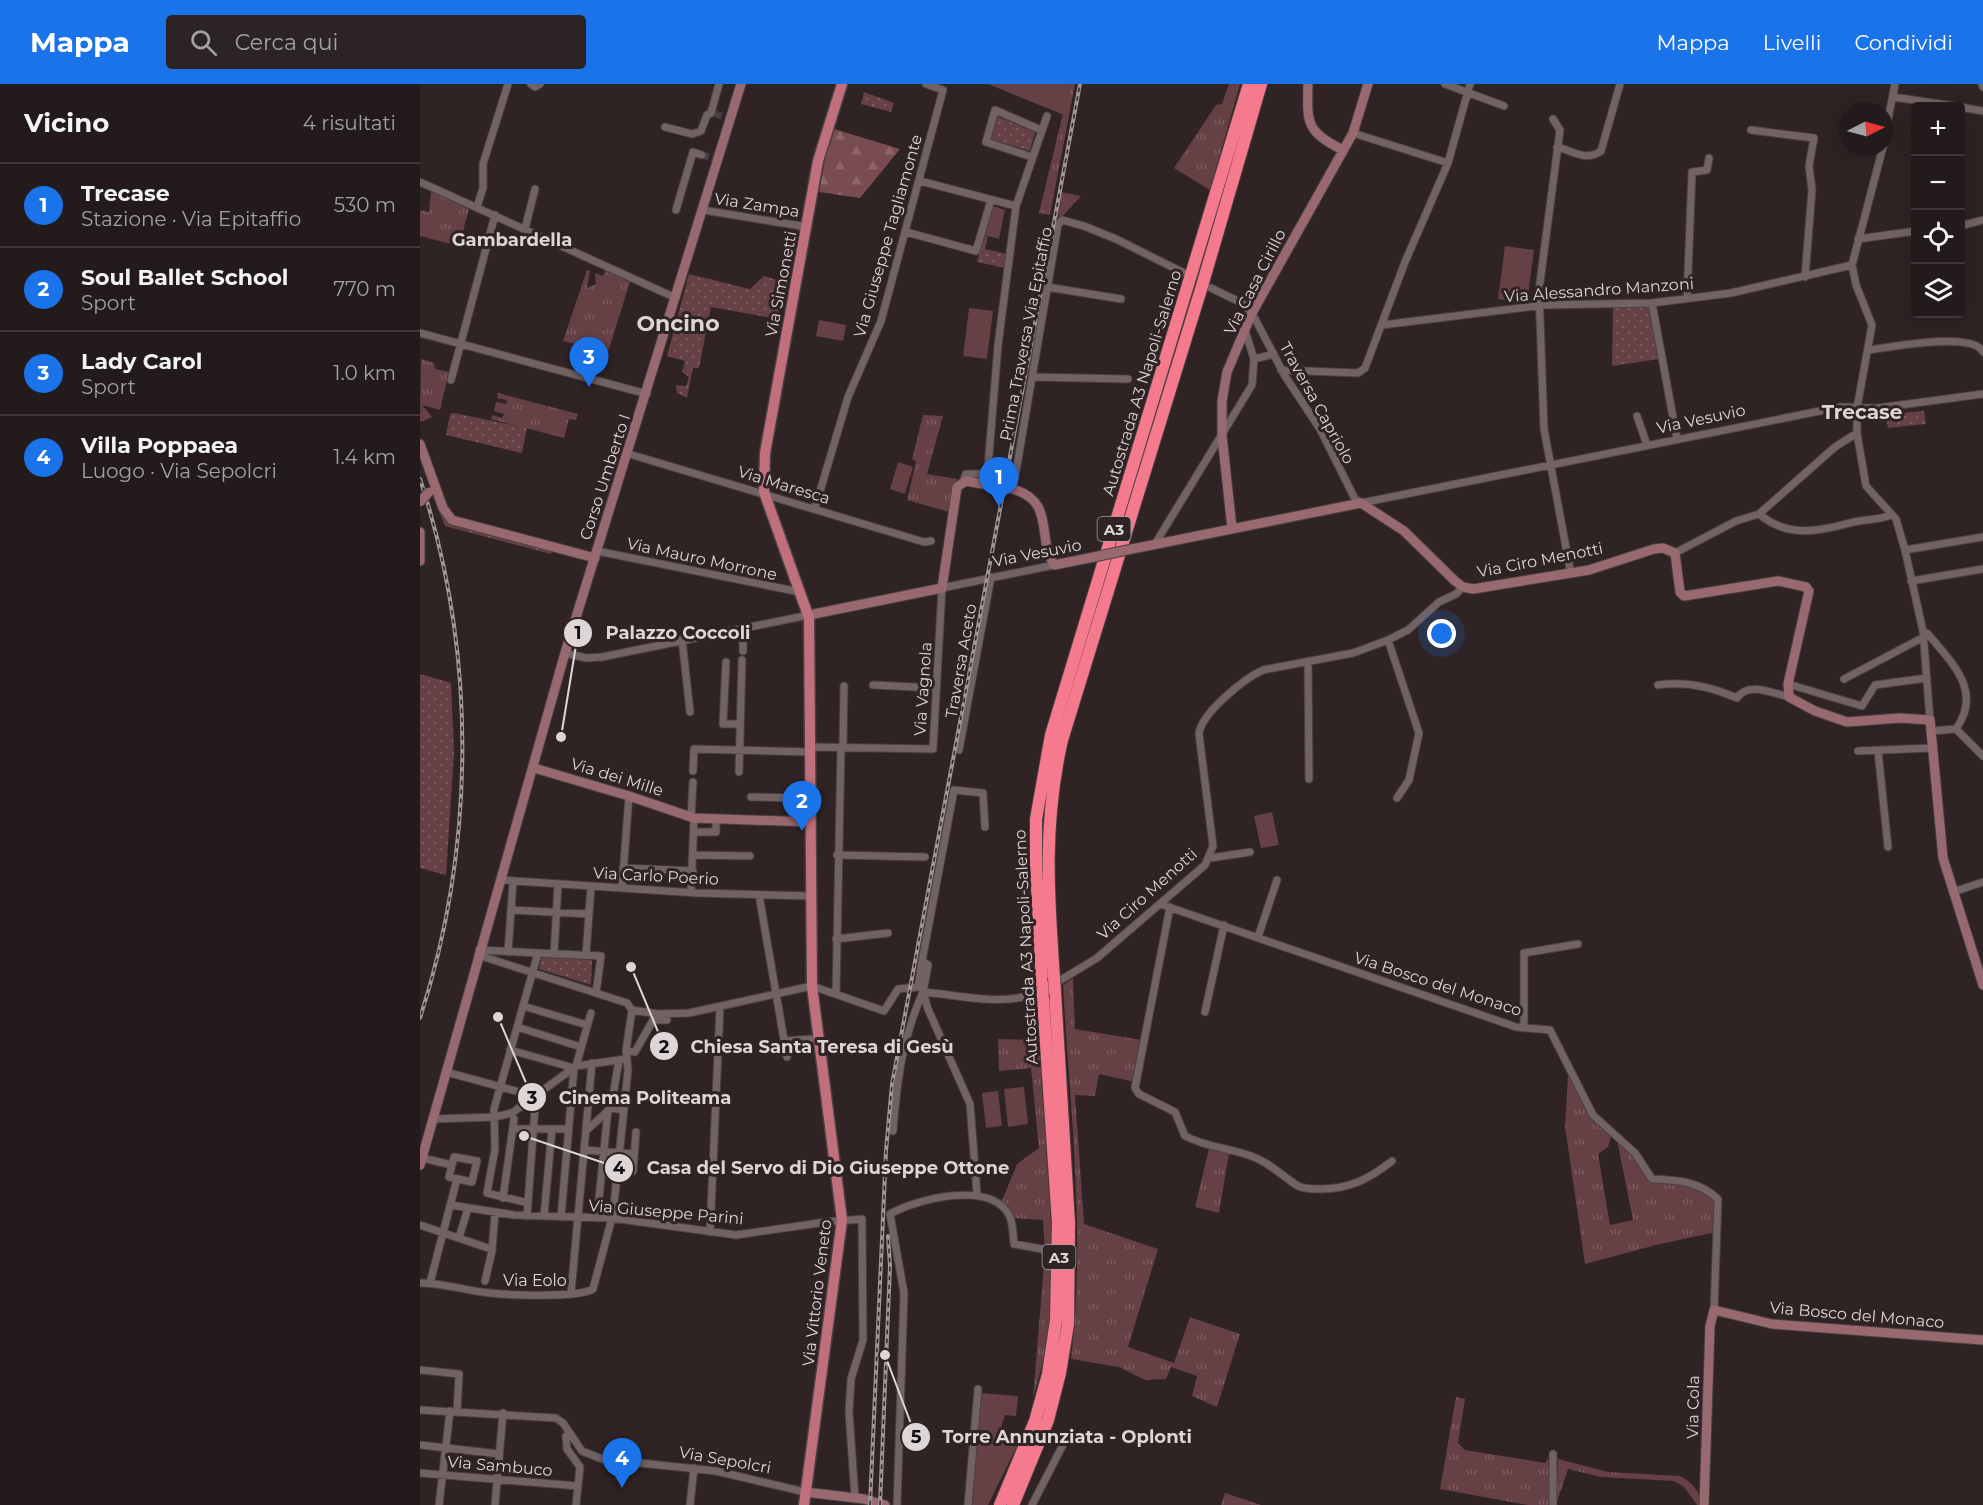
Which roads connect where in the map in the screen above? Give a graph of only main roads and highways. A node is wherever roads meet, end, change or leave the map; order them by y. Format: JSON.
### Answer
{"nodes":[{"id":1,"x":842,"y":84,"type":"edge"},
{"id":2,"x":1249,"y":84,"type":"edge"},
{"id":3,"x":1261,"y":84,"type":"edge"},
{"id":4,"x":764,"y":492,"type":"joint"},
{"id":5,"x":1048,"y":981,"type":"junction"},
{"id":6,"x":804,"y":1505,"type":"edge"},
{"id":7,"x":998,"y":1505,"type":"edge"},
{"id":8,"x":1013,"y":1505,"type":"edge"}],
"edges":[{"from":1,"to":4,"type":"main road","name":"Via Simonetti"},
{"from":2,"to":5,"type":"highway","name":"Autostrada A3 Napoli-Salerno","number":"A3"},
{"from":3,"to":5,"type":"highway","name":"Autostrada A3 Napoli-Salerno","number":"A3"},
{"from":4,"to":6,"type":"main road","name":"Via Vittorio Veneto"},
{"from":5,"to":7,"type":"highway","name":"Autostrada A3 Napoli-Salerno","number":"A3","bridge":true},
{"from":5,"to":8,"type":"highway","name":"Autostrada A3 Napoli-Salerno","number":"A3","bridge":true}]}
